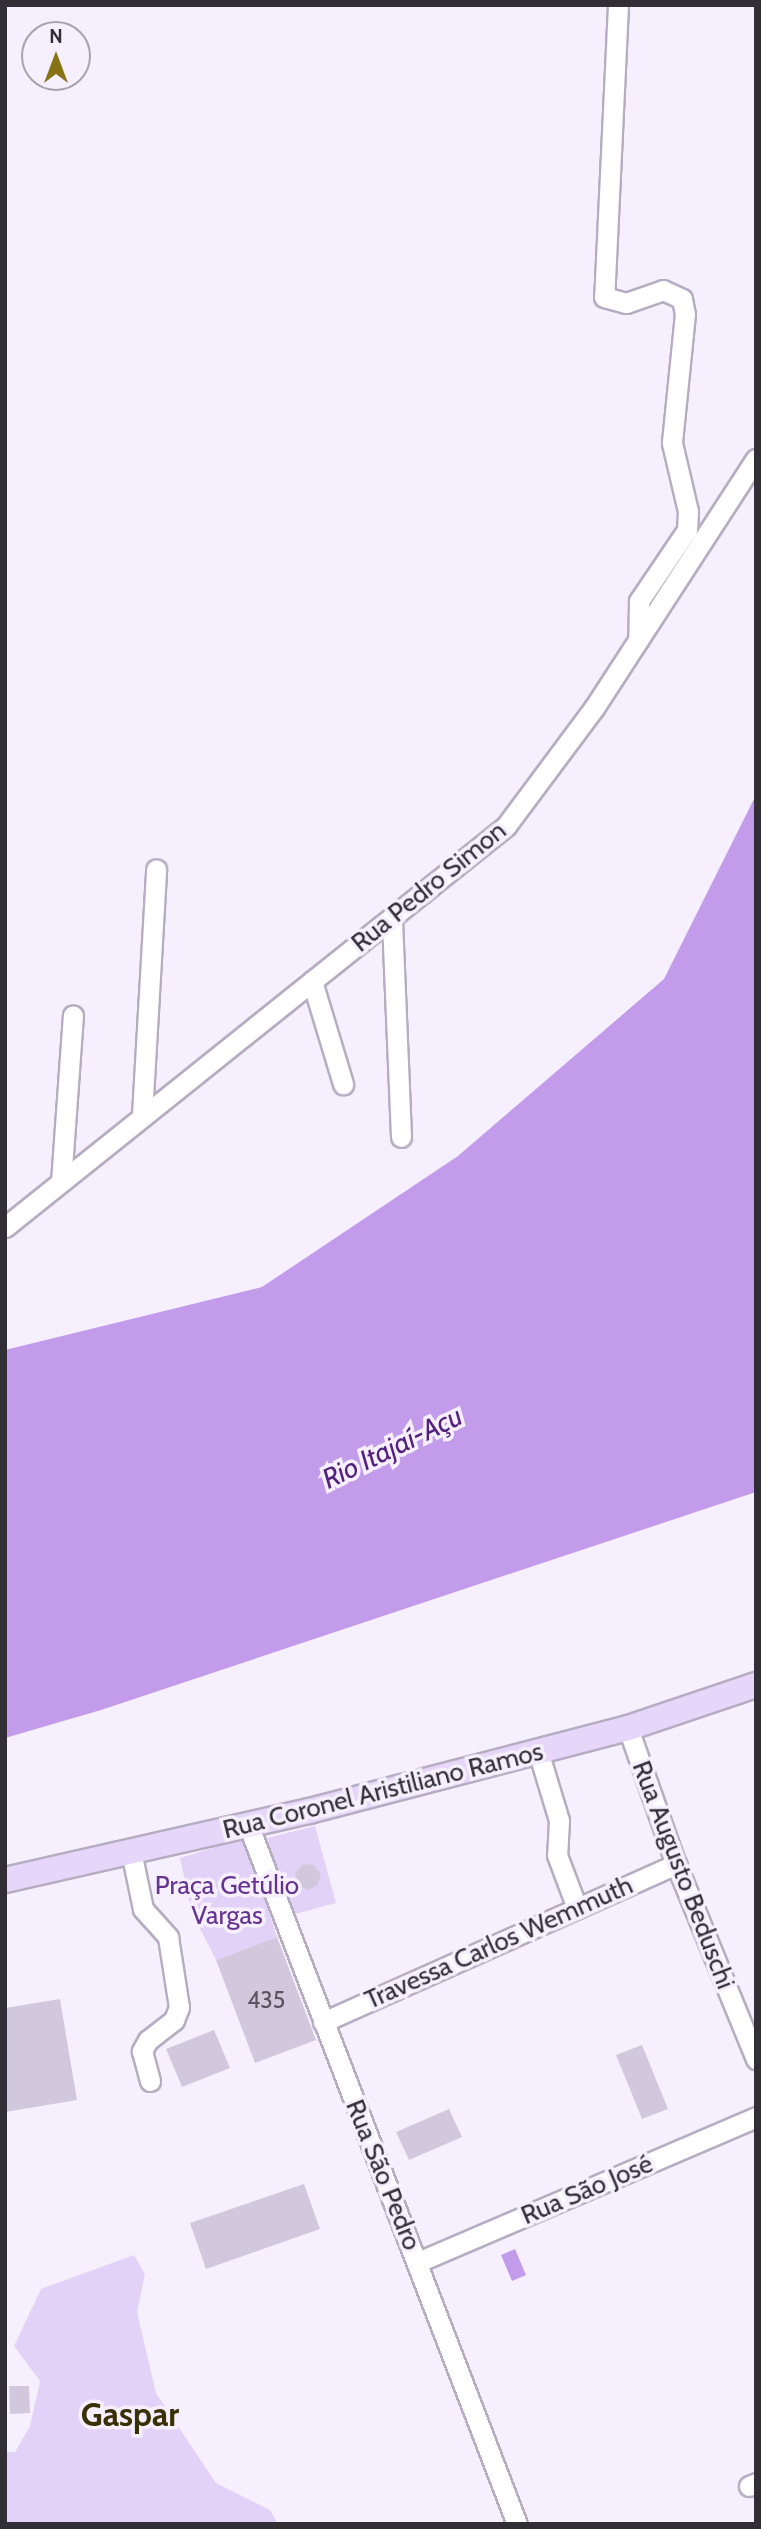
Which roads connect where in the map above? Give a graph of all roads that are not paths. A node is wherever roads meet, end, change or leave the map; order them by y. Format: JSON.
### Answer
{"nodes":[{"id":1,"x":618,"y":5,"type":"edge"},
{"id":2,"x":756,"y":459,"type":"edge"},
{"id":3,"x":638,"y":640,"type":"junction"},
{"id":4,"x":156,"y":869,"type":"dead end"},
{"id":5,"x":392,"y":921,"type":"junction"},
{"id":6,"x":312,"y":981,"type":"junction"},
{"id":7,"x":73,"y":1015,"type":"dead end"},
{"id":8,"x":344,"y":1084,"type":"dead end"},
{"id":9,"x":142,"y":1115,"type":"junction"},
{"id":10,"x":401,"y":1137,"type":"dead end"},
{"id":11,"x":61,"y":1182,"type":"junction"},
{"id":12,"x":5,"y":1227,"type":"edge"},
{"id":13,"x":756,"y":1685,"type":"edge"},
{"id":14,"x":628,"y":1728,"type":"junction"},
{"id":15,"x":538,"y":1751,"type":"junction"},
{"id":16,"x":249,"y":1827,"type":"junction"},
{"id":17,"x":131,"y":1851,"type":"junction"},
{"id":18,"x":676,"y":1864,"type":"junction"},
{"id":19,"x":5,"y":1880,"type":"edge"},
{"id":20,"x":578,"y":1908,"type":"junction"},
{"id":21,"x":323,"y":2022,"type":"junction"},
{"id":22,"x":756,"y":2059,"type":"edge"},
{"id":23,"x":150,"y":2081,"type":"dead end"},
{"id":24,"x":756,"y":2117,"type":"edge"},
{"id":25,"x":418,"y":2262,"type":"junction"},
{"id":26,"x":517,"y":2524,"type":"edge"}],
"edges":[{"from":1,"to":3,"type":"street"},
{"from":2,"to":3,"type":"street","name":"Rua Pedro Simon"},
{"from":3,"to":5,"type":"street","name":"Rua Pedro Simon"},
{"from":4,"to":9,"type":"street"},
{"from":5,"to":6,"type":"street","name":"Rua Pedro Simon"},
{"from":5,"to":10,"type":"street"},
{"from":6,"to":8,"type":"street"},
{"from":6,"to":9,"type":"street","name":"Rua Pedro Simon"},
{"from":7,"to":11,"type":"street"},
{"from":9,"to":11,"type":"street","name":"Rua Pedro Simon"},
{"from":11,"to":12,"type":"street","name":"Rua Pedro Simon"},
{"from":13,"to":14,"type":"main road","name":"Rua Coronel Aristiliano Ramos"},
{"from":14,"to":15,"type":"main road","name":"Rua Coronel Aristiliano Ramos"},
{"from":14,"to":18,"type":"street","name":"Rua Augusto Beduschi"},
{"from":15,"to":16,"type":"main road","name":"Rua Coronel Aristiliano Ramos"},
{"from":15,"to":20,"type":"street"},
{"from":16,"to":17,"type":"main road","name":"Rua Coronel Aristiliano Ramos"},
{"from":16,"to":21,"type":"street","name":"Rua São Pedro"},
{"from":17,"to":19,"type":"main road","name":"Rua Coronel Aristiliano Ramos"},
{"from":17,"to":23,"type":"street"},
{"from":18,"to":20,"type":"street","name":"Travessa Carlos Wemmuth"},
{"from":18,"to":22,"type":"street","name":"Rua Augusto Beduschi"},
{"from":20,"to":21,"type":"street","name":"Travessa Carlos Wemmuth"},
{"from":21,"to":25,"type":"street","name":"Rua São Pedro"},
{"from":24,"to":25,"type":"street","name":"Rua São José"},
{"from":25,"to":26,"type":"street","name":"Rua São Pedro"}]}
